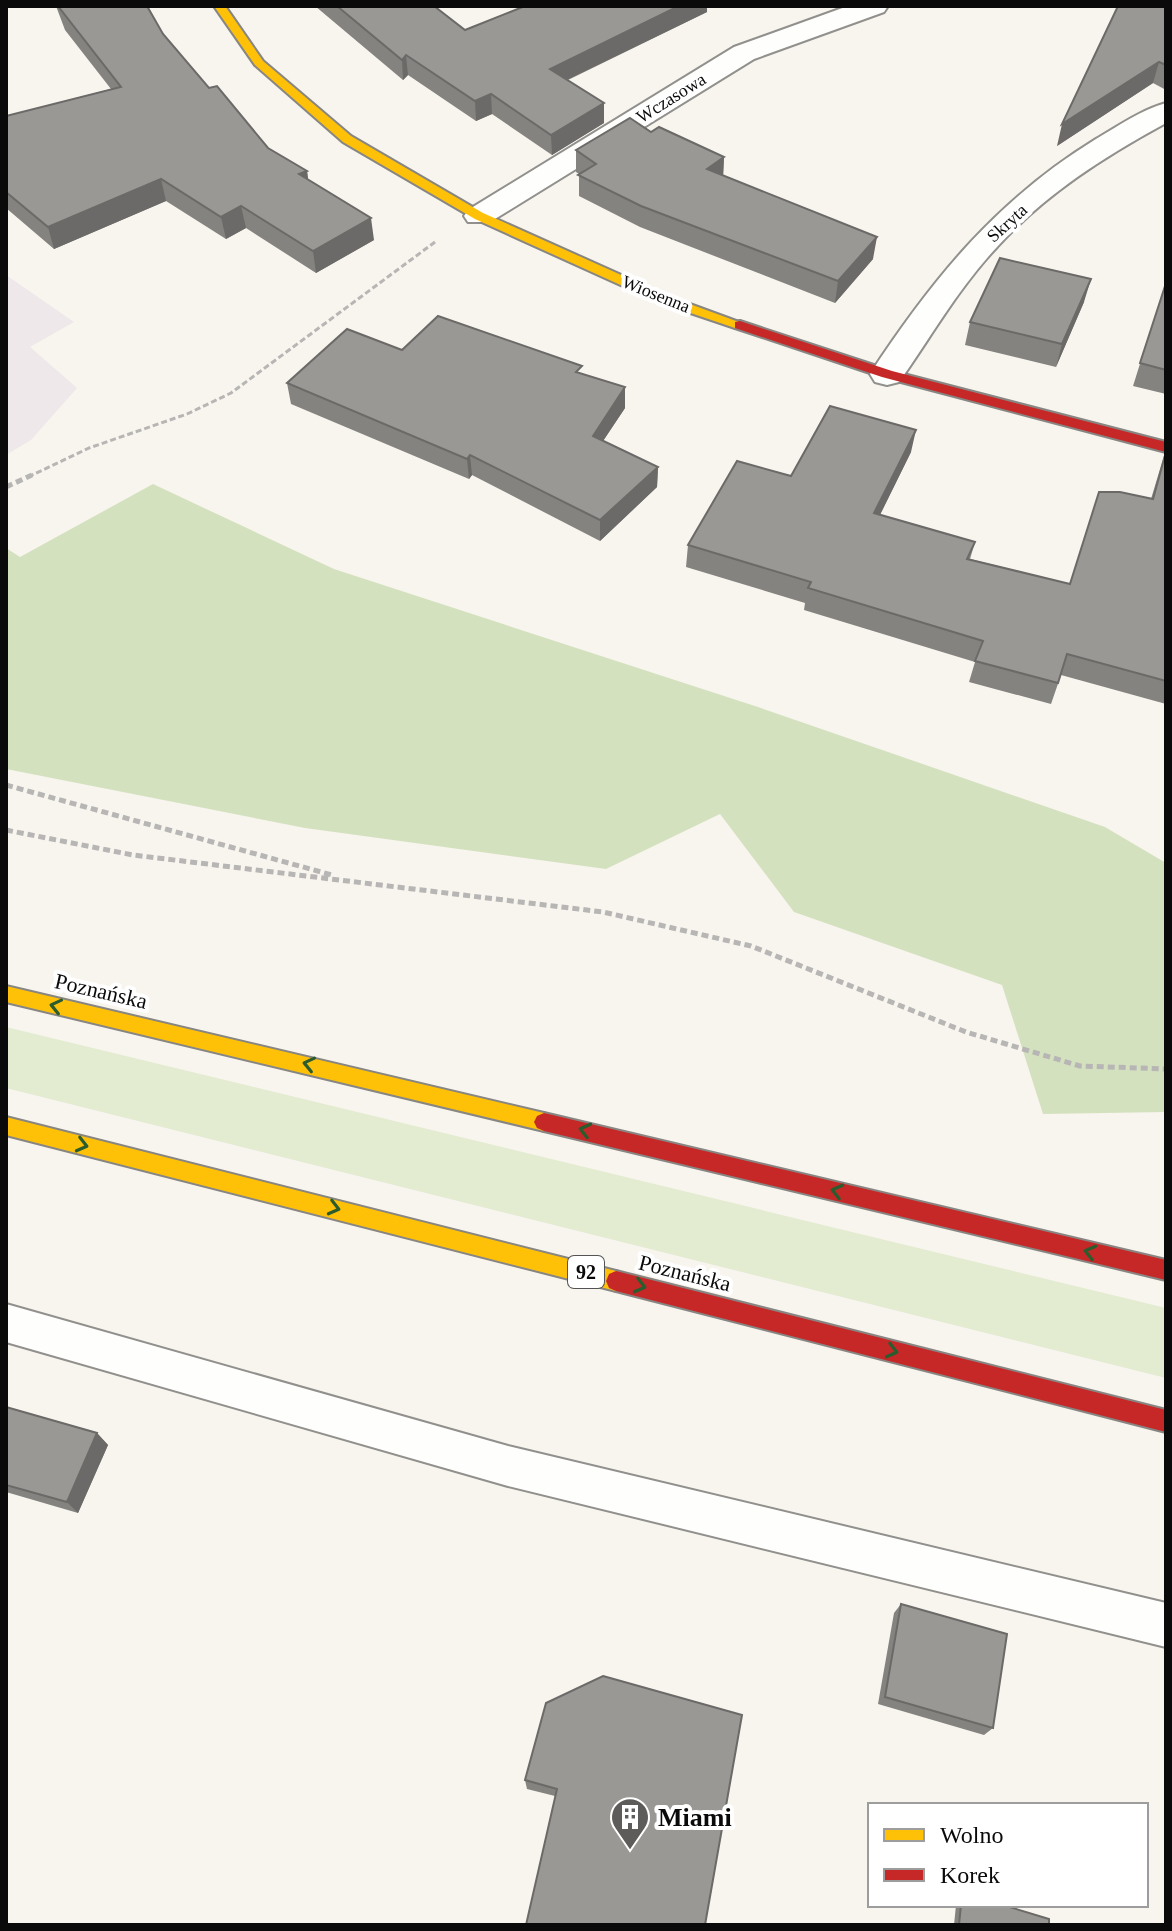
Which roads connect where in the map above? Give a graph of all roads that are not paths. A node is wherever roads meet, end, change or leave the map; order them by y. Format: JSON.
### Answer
{"nodes":[{"id":1,"x":219,"y":6,"type":"edge"},
{"id":2,"x":875,"y":6,"type":"edge"},
{"id":3,"x":1166,"y":112,"type":"edge"},
{"id":4,"x":479,"y":216,"type":"junction"},
{"id":5,"x":887,"y":374,"type":"junction"},
{"id":6,"x":1166,"y":447,"type":"edge"},
{"id":7,"x":6,"y":994,"type":"edge"},
{"id":8,"x":6,"y":1126,"type":"edge"},
{"id":9,"x":1166,"y":1270,"type":"edge"},
{"id":10,"x":6,"y":1323,"type":"edge"},
{"id":11,"x":1166,"y":1421,"type":"edge"},
{"id":12,"x":1166,"y":1625,"type":"edge"}],
"edges":[{"from":1,"to":4,"type":"main road","name":"Wiosenna"},
{"from":2,"to":4,"type":"street","name":"Wczasowa"},
{"from":3,"to":5,"type":"street","name":"Skryta"},
{"from":4,"to":5,"type":"main road","name":"Wiosenna"},
{"from":5,"to":6,"type":"main road","name":"Wiosenna"},
{"from":9,"to":7,"type":"main road","name":"Poznańska","one_way":true},
{"from":8,"to":11,"type":"main road","name":"Poznańska","number":"92","one_way":true},
{"from":10,"to":12,"type":"lane"}]}
